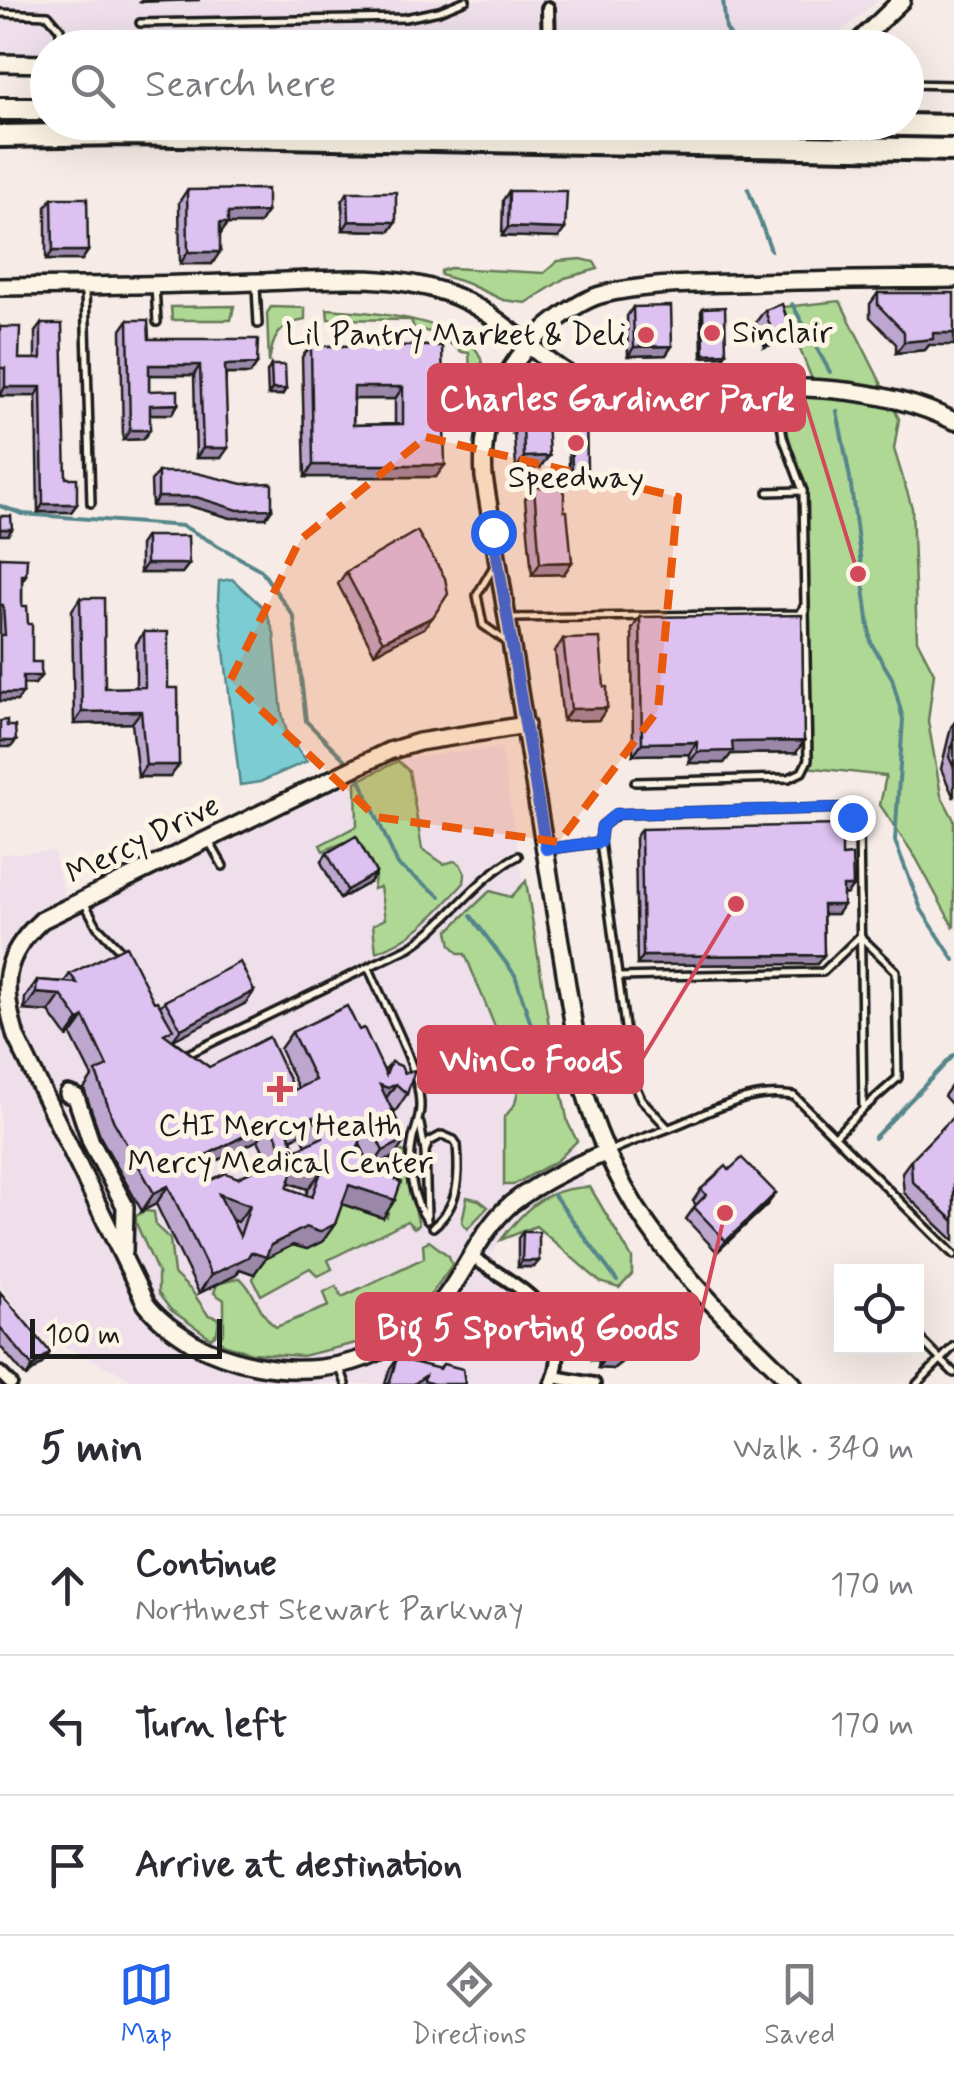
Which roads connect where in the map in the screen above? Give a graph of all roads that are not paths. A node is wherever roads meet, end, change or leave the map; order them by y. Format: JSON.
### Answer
{"nodes":[{"id":1,"x":466,"y":0,"type":"edge"},
{"id":2,"x":902,"y":0,"type":"edge"},
{"id":3,"x":548,"y":4,"type":"edge"},
{"id":4,"x":0,"y":14,"type":"edge"},
{"id":5,"x":140,"y":23,"type":"dead end"},
{"id":6,"x":60,"y":30,"type":"edge"},
{"id":7,"x":549,"y":30,"type":"edge"},
{"id":8,"x":871,"y":30,"type":"edge"},
{"id":9,"x":0,"y":63,"type":"edge"},
{"id":10,"x":30,"y":64,"type":"edge"},
{"id":11,"x":924,"y":84,"type":"edge"},
{"id":12,"x":954,"y":85,"type":"edge"},
{"id":13,"x":0,"y":108,"type":"edge"},
{"id":14,"x":30,"y":109,"type":"edge"},
{"id":15,"x":924,"y":125,"type":"edge"},
{"id":16,"x":954,"y":126,"type":"edge"},
{"id":17,"x":4,"y":136,"type":"edge"},
{"id":18,"x":30,"y":136,"type":"edge"},
{"id":19,"x":435,"y":140,"type":"edge"},
{"id":20,"x":954,"y":150,"type":"edge"},
{"id":21,"x":954,"y":279,"type":"edge"},
{"id":22,"x":256,"y":282,"type":"junction"},
{"id":23,"x":156,"y":284,"type":"junction"},
{"id":24,"x":85,"y":286,"type":"junction"},
{"id":25,"x":0,"y":288,"type":"edge"},
{"id":26,"x":157,"y":322,"type":"dead end"},
{"id":27,"x":258,"y":324,"type":"dead end"},
{"id":28,"x":530,"y":344,"type":"junction"},
{"id":29,"x":776,"y":389,"type":"junction"},
{"id":30,"x":954,"y":421,"type":"edge"},
{"id":31,"x":803,"y":491,"type":"junction"},
{"id":32,"x":768,"y":492,"type":"dead end"},
{"id":33,"x":90,"y":502,"type":"dead end"},
{"id":34,"x":498,"y":559,"type":"junction"},
{"id":35,"x":806,"y":605,"type":"junction"},
{"id":36,"x":509,"y":618,"type":"junction"},
{"id":37,"x":513,"y":647,"type":"junction"},
{"id":38,"x":526,"y":726,"type":"junction"},
{"id":39,"x":634,"y":782,"type":"dead end"},
{"id":40,"x":209,"y":840,"type":"junction"},
{"id":41,"x":600,"y":842,"type":"junction"},
{"id":42,"x":546,"y":849,"type":"junction"},
{"id":43,"x":518,"y":856,"type":"dead end"},
{"id":44,"x":223,"y":866,"type":"dead end"},
{"id":45,"x":82,"y":900,"type":"junction"},
{"id":46,"x":860,"y":936,"type":"junction"},
{"id":47,"x":123,"y":954,"type":"edge"},
{"id":48,"x":368,"y":967,"type":"junction"},
{"id":49,"x":3,"y":973,"type":"edge"},
{"id":50,"x":618,"y":977,"type":"junction"},
{"id":51,"x":8,"y":1040,"type":"edge"},
{"id":52,"x":174,"y":1053,"type":"edge"},
{"id":53,"x":413,"y":1068,"type":"junction"},
{"id":54,"x":404,"y":1077,"type":"edge"},
{"id":55,"x":68,"y":1094,"type":"dead end"},
{"id":56,"x":863,"y":1109,"type":"junction"},
{"id":57,"x":419,"y":1116,"type":"junction"},
{"id":58,"x":668,"y":1128,"type":"junction"},
{"id":59,"x":399,"y":1135,"type":"edge"},
{"id":60,"x":836,"y":1136,"type":"junction"},
{"id":61,"x":412,"y":1143,"type":"junction"},
{"id":62,"x":425,"y":1151,"type":"junction"},
{"id":63,"x":605,"y":1153,"type":"junction"},
{"id":64,"x":433,"y":1227,"type":"dead end"},
{"id":65,"x":954,"y":1255,"type":"edge"},
{"id":66,"x":472,"y":1257,"type":"junction"},
{"id":67,"x":125,"y":1261,"type":"junction"},
{"id":68,"x":924,"y":1343,"type":"edge"},
{"id":69,"x":954,"y":1346,"type":"edge"},
{"id":70,"x":941,"y":1360,"type":"junction"},
{"id":71,"x":954,"y":1372,"type":"edge"},
{"id":72,"x":0,"y":1373,"type":"edge"},
{"id":73,"x":343,"y":1376,"type":"edge"},
{"id":74,"x":553,"y":1380,"type":"edge"},
{"id":75,"x":12,"y":1384,"type":"edge"},
{"id":76,"x":594,"y":1384,"type":"edge"},
{"id":77,"x":793,"y":1384,"type":"edge"},
{"id":78,"x":917,"y":1384,"type":"edge"}],
"edges":[{"from":1,"to":5,"type":"lane"},
{"from":2,"to":8,"type":"street"},
{"from":3,"to":7,"type":"street"},
{"from":4,"to":6,"type":"lane"},
{"from":9,"to":10,"type":"street"},
{"from":11,"to":12,"type":"lane"},
{"from":13,"to":14,"type":"highway"},
{"from":15,"to":16,"type":"highway"},
{"from":17,"to":18,"type":"highway"},
{"from":19,"to":20,"type":"highway"},
{"from":21,"to":28,"type":"street"},
{"from":22,"to":23,"type":"street"},
{"from":22,"to":27,"type":"lane"},
{"from":22,"to":28,"type":"street"},
{"from":23,"to":24,"type":"street"},
{"from":23,"to":26,"type":"lane"},
{"from":24,"to":25,"type":"street"},
{"from":24,"to":33,"type":"lane"},
{"from":28,"to":29,"type":"street"},
{"from":28,"to":34,"type":"street"},
{"from":29,"to":30,"type":"street"},
{"from":29,"to":31,"type":"lane"},
{"from":31,"to":32,"type":"lane"},
{"from":31,"to":35,"type":"lane"},
{"from":34,"to":36,"type":"street"},
{"from":34,"to":37,"type":"lane"},
{"from":35,"to":36,"type":"lane"},
{"from":35,"to":39,"type":"lane"},
{"from":36,"to":37,"type":"street"},
{"from":37,"to":38,"type":"street"},
{"from":38,"to":40,"type":"street","name":"Mercy Drive"},
{"from":38,"to":42,"type":"street"},
{"from":40,"to":44,"type":"lane"},
{"from":40,"to":45,"type":"street","name":"Mercy Drive"},
{"from":41,"to":42,"type":"lane"},
{"from":41,"to":46,"type":"lane"},
{"from":41,"to":50,"type":"lane"},
{"from":42,"to":63,"type":"street"},
{"from":43,"to":48,"type":"lane"},
{"from":45,"to":47,"type":"lane"},
{"from":45,"to":49,"type":"street","name":"Mercy Drive"},
{"from":46,"to":50,"type":"lane"},
{"from":46,"to":56,"type":"lane"},
{"from":46,"to":56,"type":"lane"},
{"from":48,"to":52,"type":"lane"},
{"from":48,"to":53,"type":"lane"},
{"from":49,"to":51,"type":"street","name":"Mercy Drive"},
{"from":50,"to":58,"type":"lane"},
{"from":51,"to":67,"type":"street","name":"Mercy Drive"},
{"from":53,"to":54,"type":"lane"},
{"from":53,"to":57,"type":"lane"},
{"from":55,"to":67,"type":"street"},
{"from":56,"to":60,"type":"lane"},
{"from":57,"to":61,"type":"lane"},
{"from":57,"to":62,"type":"lane"},
{"from":58,"to":60,"type":"lane"},
{"from":58,"to":63,"type":"lane"},
{"from":59,"to":61,"type":"lane"},
{"from":60,"to":65,"type":"lane"},
{"from":61,"to":62,"type":"lane"},
{"from":62,"to":64,"type":"lane"},
{"from":63,"to":66,"type":"street","name":"Mercy Drive"},
{"from":63,"to":77,"type":"street"},
{"from":66,"to":73,"type":"street","name":"Mercy Drive"},
{"from":66,"to":74,"type":"street"},
{"from":67,"to":73,"type":"street","name":"Mercy Drive"},
{"from":68,"to":70,"type":"lane"},
{"from":69,"to":70,"type":"lane"},
{"from":70,"to":71,"type":"lane"},
{"from":70,"to":78,"type":"lane"},
{"from":72,"to":75,"type":"street"},
{"from":74,"to":76,"type":"street"}]}
